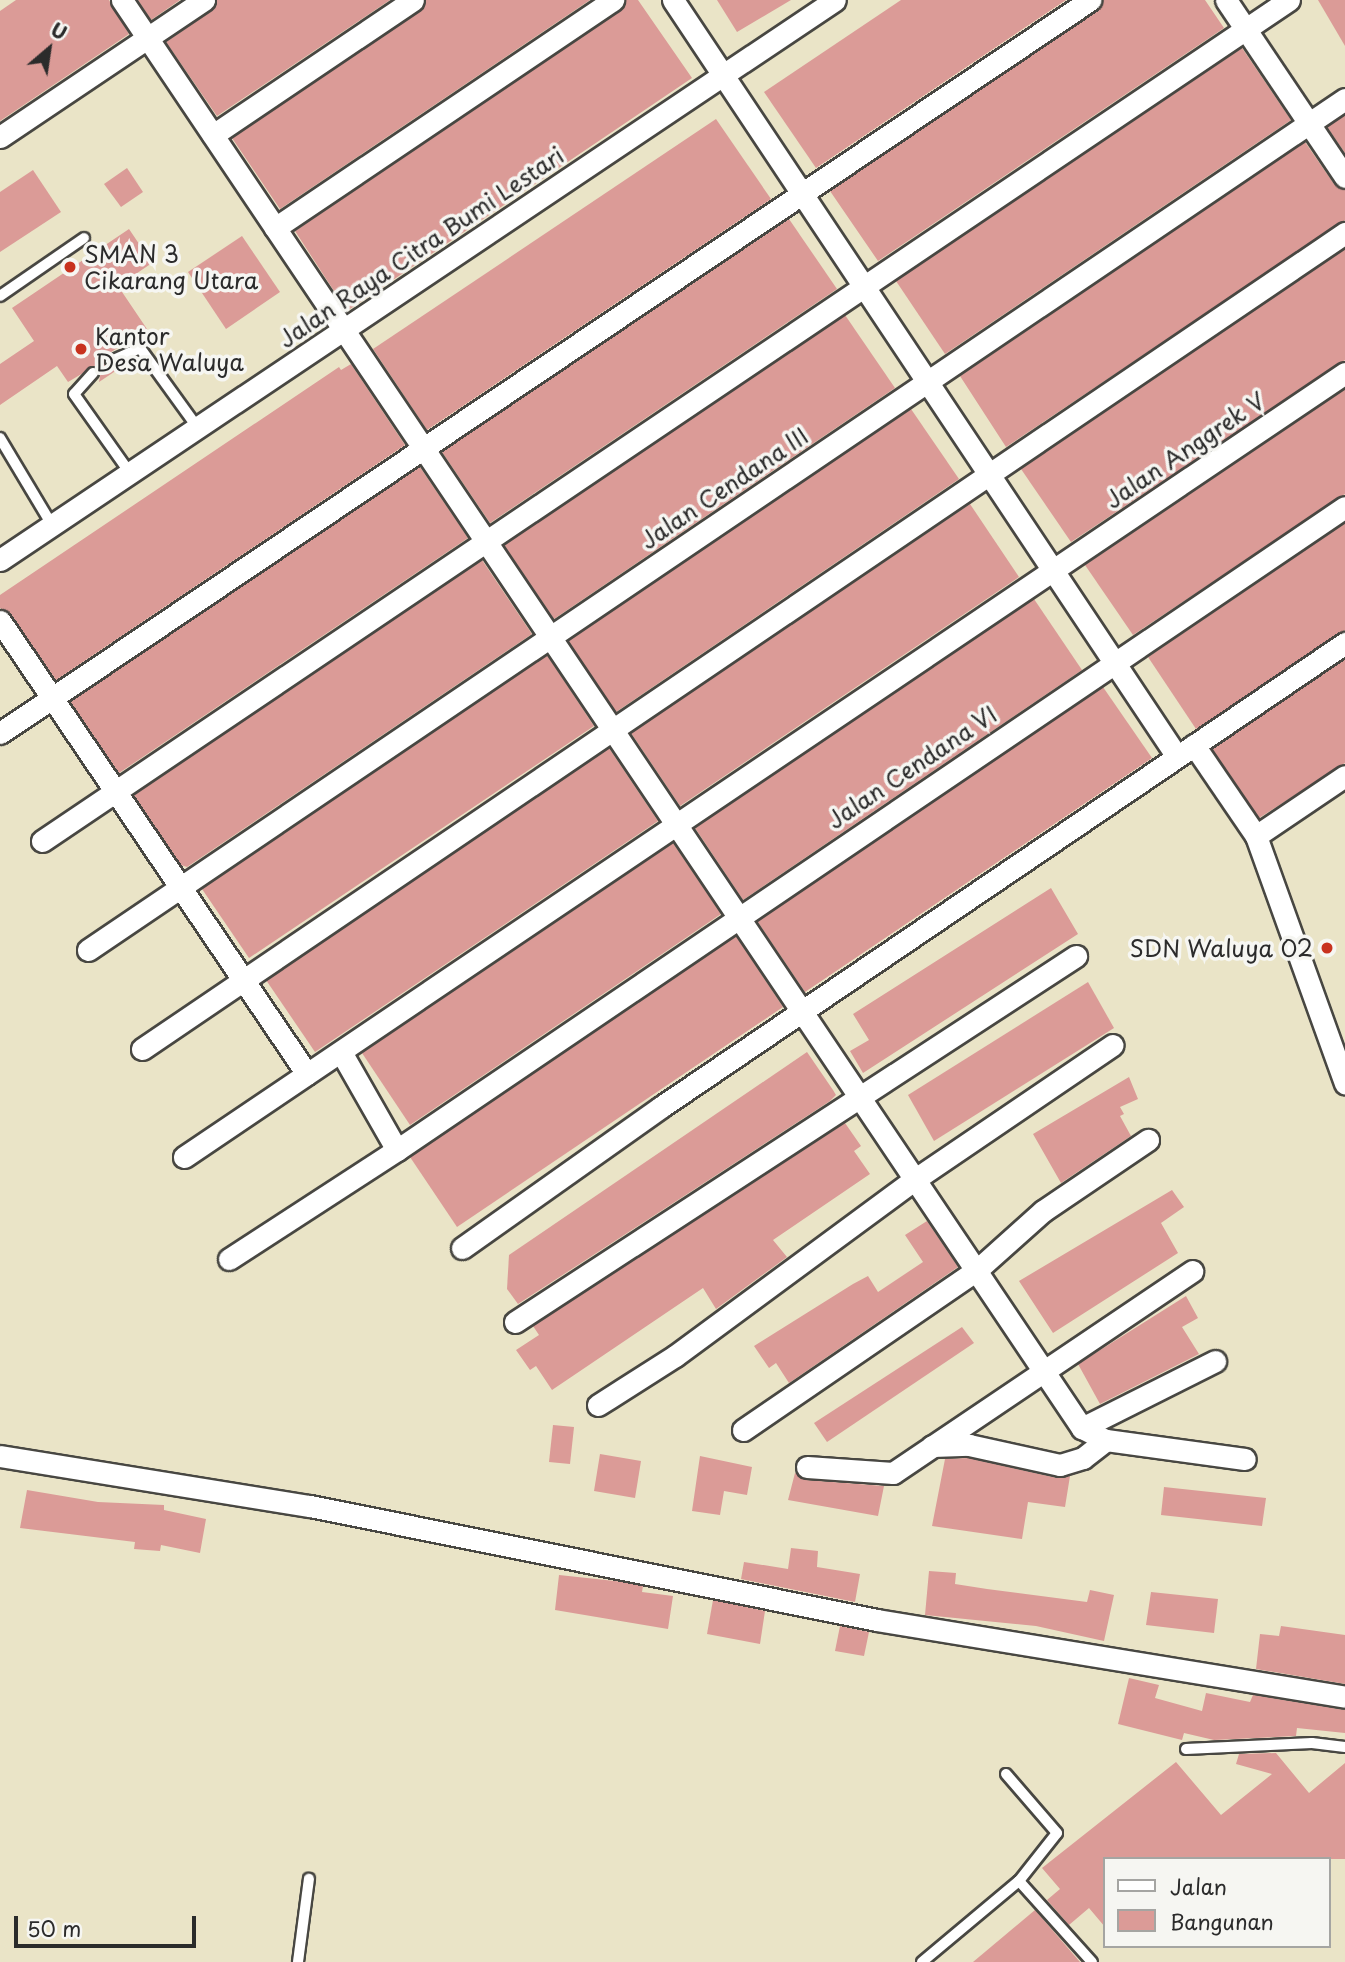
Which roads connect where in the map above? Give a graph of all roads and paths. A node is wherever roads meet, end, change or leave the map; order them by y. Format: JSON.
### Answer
{"nodes":[{"id":1,"x":122,"y":0,"type":"edge"},
{"id":2,"x":204,"y":0,"type":"edge"},
{"id":3,"x":413,"y":0,"type":"edge"},
{"id":4,"x":613,"y":0,"type":"edge"},
{"id":5,"x":673,"y":0,"type":"edge"},
{"id":6,"x":835,"y":0,"type":"edge"},
{"id":7,"x":1090,"y":0,"type":"edge"},
{"id":8,"x":1226,"y":0,"type":"edge"},
{"id":9,"x":1289,"y":0,"type":"edge"},
{"id":10,"x":1246,"y":29,"type":"junction"},
{"id":11,"x":147,"y":38,"type":"junction"},
{"id":12,"x":720,"y":77,"type":"junction"},
{"id":13,"x":1345,"y":99,"type":"edge"},
{"id":14,"x":1309,"y":123,"type":"junction"},
{"id":15,"x":213,"y":135,"type":"junction"},
{"id":16,"x":0,"y":136,"type":"edge"},
{"id":17,"x":1345,"y":177,"type":"edge"},
{"id":18,"x":803,"y":194,"type":"junction"},
{"id":19,"x":275,"y":228,"type":"junction"},
{"id":20,"x":1345,"y":233,"type":"edge"},
{"id":21,"x":84,"y":238,"type":"dead end"},
{"id":22,"x":865,"y":286,"type":"junction"},
{"id":23,"x":0,"y":296,"type":"edge"},
{"id":24,"x":345,"y":331,"type":"junction"},
{"id":25,"x":111,"y":361,"type":"dead end"},
{"id":26,"x":93,"y":373,"type":"dead end"},
{"id":27,"x":1345,"y":373,"type":"edge"},
{"id":28,"x":928,"y":381,"type":"junction"},
{"id":29,"x":198,"y":428,"type":"junction"},
{"id":30,"x":0,"y":439,"type":"edge"},
{"id":31,"x":424,"y":449,"type":"junction"},
{"id":32,"x":130,"y":473,"type":"junction"},
{"id":33,"x":990,"y":474,"type":"junction"},
{"id":34,"x":1345,"y":507,"type":"edge"},
{"id":35,"x":52,"y":525,"type":"junction"},
{"id":36,"x":486,"y":542,"type":"junction"},
{"id":37,"x":0,"y":560,"type":"edge"},
{"id":38,"x":1054,"y":570,"type":"junction"},
{"id":39,"x":0,"y":621,"type":"edge"},
{"id":40,"x":550,"y":637,"type":"junction"},
{"id":41,"x":1345,"y":643,"type":"edge"},
{"id":42,"x":1115,"y":662,"type":"junction"},
{"id":43,"x":55,"y":697,"type":"junction"},
{"id":44,"x":612,"y":730,"type":"junction"},
{"id":45,"x":0,"y":733,"type":"edge"},
{"id":46,"x":1185,"y":750,"type":"junction"},
{"id":47,"x":1345,"y":776,"type":"edge"},
{"id":48,"x":117,"y":790,"type":"junction"},
{"id":49,"x":676,"y":825,"type":"junction"},
{"id":50,"x":1256,"y":836,"type":"junction"},
{"id":51,"x":42,"y":841,"type":"dead end"},
{"id":52,"x":181,"y":887,"type":"junction"},
{"id":53,"x":738,"y":916,"type":"junction"},
{"id":54,"x":88,"y":950,"type":"dead end"},
{"id":55,"x":1076,"y":956,"type":"dead end"},
{"id":56,"x":244,"y":980,"type":"junction"},
{"id":57,"x":803,"y":1013,"type":"junction"},
{"id":58,"x":1113,"y":1045,"type":"dead end"},
{"id":59,"x":142,"y":1049,"type":"dead end"},
{"id":60,"x":341,"y":1052,"type":"junction"},
{"id":61,"x":1340,"y":1055,"type":"edge"},
{"id":62,"x":307,"y":1074,"type":"junction"},
{"id":63,"x":1345,"y":1083,"type":"edge"},
{"id":64,"x":859,"y":1097,"type":"junction"},
{"id":65,"x":1148,"y":1140,"type":"dead end"},
{"id":66,"x":397,"y":1150,"type":"junction"},
{"id":67,"x":184,"y":1157,"type":"dead end"},
{"id":68,"x":914,"y":1180,"type":"junction"},
{"id":69,"x":462,"y":1248,"type":"dead end"},
{"id":70,"x":229,"y":1259,"type":"dead end"},
{"id":71,"x":977,"y":1270,"type":"junction"},
{"id":72,"x":1192,"y":1271,"type":"dead end"},
{"id":73,"x":514,"y":1322,"type":"dead end"},
{"id":74,"x":1215,"y":1361,"type":"dead end"},
{"id":75,"x":1044,"y":1370,"type":"junction"},
{"id":76,"x":598,"y":1405,"type":"dead end"},
{"id":77,"x":1082,"y":1428,"type":"junction"},
{"id":78,"x":743,"y":1430,"type":"dead end"},
{"id":79,"x":1106,"y":1440,"type":"junction"},
{"id":80,"x":932,"y":1446,"type":"junction"},
{"id":81,"x":0,"y":1456,"type":"edge"},
{"id":82,"x":1245,"y":1459,"type":"dead end"},
{"id":83,"x":807,"y":1467,"type":"dead end"},
{"id":84,"x":1345,"y":1697,"type":"edge"},
{"id":85,"x":1345,"y":1747,"type":"edge"},
{"id":86,"x":1186,"y":1749,"type":"dead end"},
{"id":87,"x":1006,"y":1774,"type":"dead end"},
{"id":88,"x":309,"y":1879,"type":"dead end"},
{"id":89,"x":1019,"y":1881,"type":"junction"},
{"id":90,"x":298,"y":1962,"type":"edge"},
{"id":91,"x":922,"y":1962,"type":"edge"},
{"id":92,"x":1092,"y":1962,"type":"edge"}],
"edges":[{"from":1,"to":11,"type":"street"},
{"from":2,"to":11,"type":"street"},
{"from":3,"to":15,"type":"street"},
{"from":4,"to":19,"type":"street"},
{"from":5,"to":12,"type":"street"},
{"from":6,"to":12,"type":"street","name":"Jalan Raya Citra Bumi Lestari"},
{"from":7,"to":18,"type":"street"},
{"from":8,"to":10,"type":"street"},
{"from":9,"to":10,"type":"street"},
{"from":10,"to":14,"type":"street"},
{"from":10,"to":22,"type":"street"},
{"from":11,"to":15,"type":"street"},
{"from":11,"to":16,"type":"street"},
{"from":12,"to":18,"type":"street"},
{"from":12,"to":24,"type":"street","name":"Jalan Raya Citra Bumi Lestari"},
{"from":13,"to":14,"type":"street","name":"Jalan Cendana III"},
{"from":14,"to":17,"type":"street"},
{"from":14,"to":28,"type":"street","name":"Jalan Cendana III"},
{"from":15,"to":19,"type":"street"},
{"from":18,"to":22,"type":"street"},
{"from":18,"to":31,"type":"street"},
{"from":19,"to":24,"type":"street"},
{"from":20,"to":33,"type":"street"},
{"from":21,"to":23,"type":"lane"},
{"from":22,"to":28,"type":"street"},
{"from":22,"to":36,"type":"street"},
{"from":24,"to":29,"type":"street","name":"Jalan Raya Citra Bumi Lestari"},
{"from":24,"to":31,"type":"street"},
{"from":25,"to":29,"type":"lane"},
{"from":26,"to":32,"type":"lane"},
{"from":27,"to":38,"type":"street","name":"Jalan Anggrek V"},
{"from":28,"to":33,"type":"street"},
{"from":28,"to":40,"type":"street","name":"Jalan Cendana III"},
{"from":29,"to":32,"type":"street","name":"Jalan Raya Citra Bumi Lestari"},
{"from":30,"to":35,"type":"lane"},
{"from":31,"to":36,"type":"street"},
{"from":31,"to":43,"type":"street"},
{"from":32,"to":35,"type":"street","name":"Jalan Raya Citra Bumi Lestari"},
{"from":33,"to":38,"type":"street"},
{"from":33,"to":44,"type":"street"},
{"from":34,"to":42,"type":"street","name":"Jalan Cendana VI"},
{"from":35,"to":37,"type":"street","name":"Jalan Raya Citra Bumi Lestari"},
{"from":36,"to":40,"type":"street"},
{"from":36,"to":48,"type":"street"},
{"from":38,"to":42,"type":"street"},
{"from":38,"to":49,"type":"street","name":"Jalan Anggrek V"},
{"from":39,"to":43,"type":"street"},
{"from":40,"to":44,"type":"street"},
{"from":40,"to":52,"type":"street","name":"Jalan Cendana III"},
{"from":41,"to":46,"type":"street"},
{"from":42,"to":46,"type":"street"},
{"from":42,"to":53,"type":"street","name":"Jalan Cendana VI"},
{"from":43,"to":45,"type":"street"},
{"from":43,"to":48,"type":"street"},
{"from":44,"to":49,"type":"street"},
{"from":44,"to":56,"type":"street"},
{"from":46,"to":50,"type":"street"},
{"from":46,"to":57,"type":"street"},
{"from":47,"to":50,"type":"street"},
{"from":48,"to":51,"type":"street"},
{"from":48,"to":52,"type":"street"},
{"from":49,"to":53,"type":"street"},
{"from":49,"to":60,"type":"street","name":"Jalan Anggrek V"},
{"from":50,"to":61,"type":"street"},
{"from":52,"to":54,"type":"street","name":"Jalan Cendana III"},
{"from":52,"to":56,"type":"street"},
{"from":53,"to":57,"type":"street"},
{"from":53,"to":66,"type":"street","name":"Jalan Cendana VI"},
{"from":55,"to":64,"type":"street"},
{"from":56,"to":59,"type":"street"},
{"from":56,"to":62,"type":"street"},
{"from":57,"to":64,"type":"street"},
{"from":57,"to":69,"type":"street"},
{"from":58,"to":68,"type":"street"},
{"from":60,"to":62,"type":"street","name":"Jalan Anggrek V"},
{"from":60,"to":66,"type":"street"},
{"from":61,"to":63,"type":"street"},
{"from":62,"to":67,"type":"street","name":"Jalan Anggrek V"},
{"from":64,"to":68,"type":"street"},
{"from":64,"to":73,"type":"street"},
{"from":65,"to":71,"type":"street"},
{"from":66,"to":70,"type":"street","name":"Jalan Cendana VI"},
{"from":68,"to":71,"type":"street"},
{"from":68,"to":76,"type":"street"},
{"from":71,"to":75,"type":"street"},
{"from":71,"to":78,"type":"street"},
{"from":72,"to":75,"type":"street"},
{"from":74,"to":77,"type":"street"},
{"from":75,"to":77,"type":"street"},
{"from":75,"to":80,"type":"street"},
{"from":77,"to":79,"type":"street"},
{"from":79,"to":80,"type":"street"},
{"from":79,"to":82,"type":"street"},
{"from":80,"to":83,"type":"street"},
{"from":81,"to":84,"type":"street"},
{"from":85,"to":86,"type":"lane"},
{"from":87,"to":89,"type":"lane"},
{"from":88,"to":90,"type":"lane"},
{"from":89,"to":91,"type":"lane"},
{"from":89,"to":92,"type":"lane"}]}
